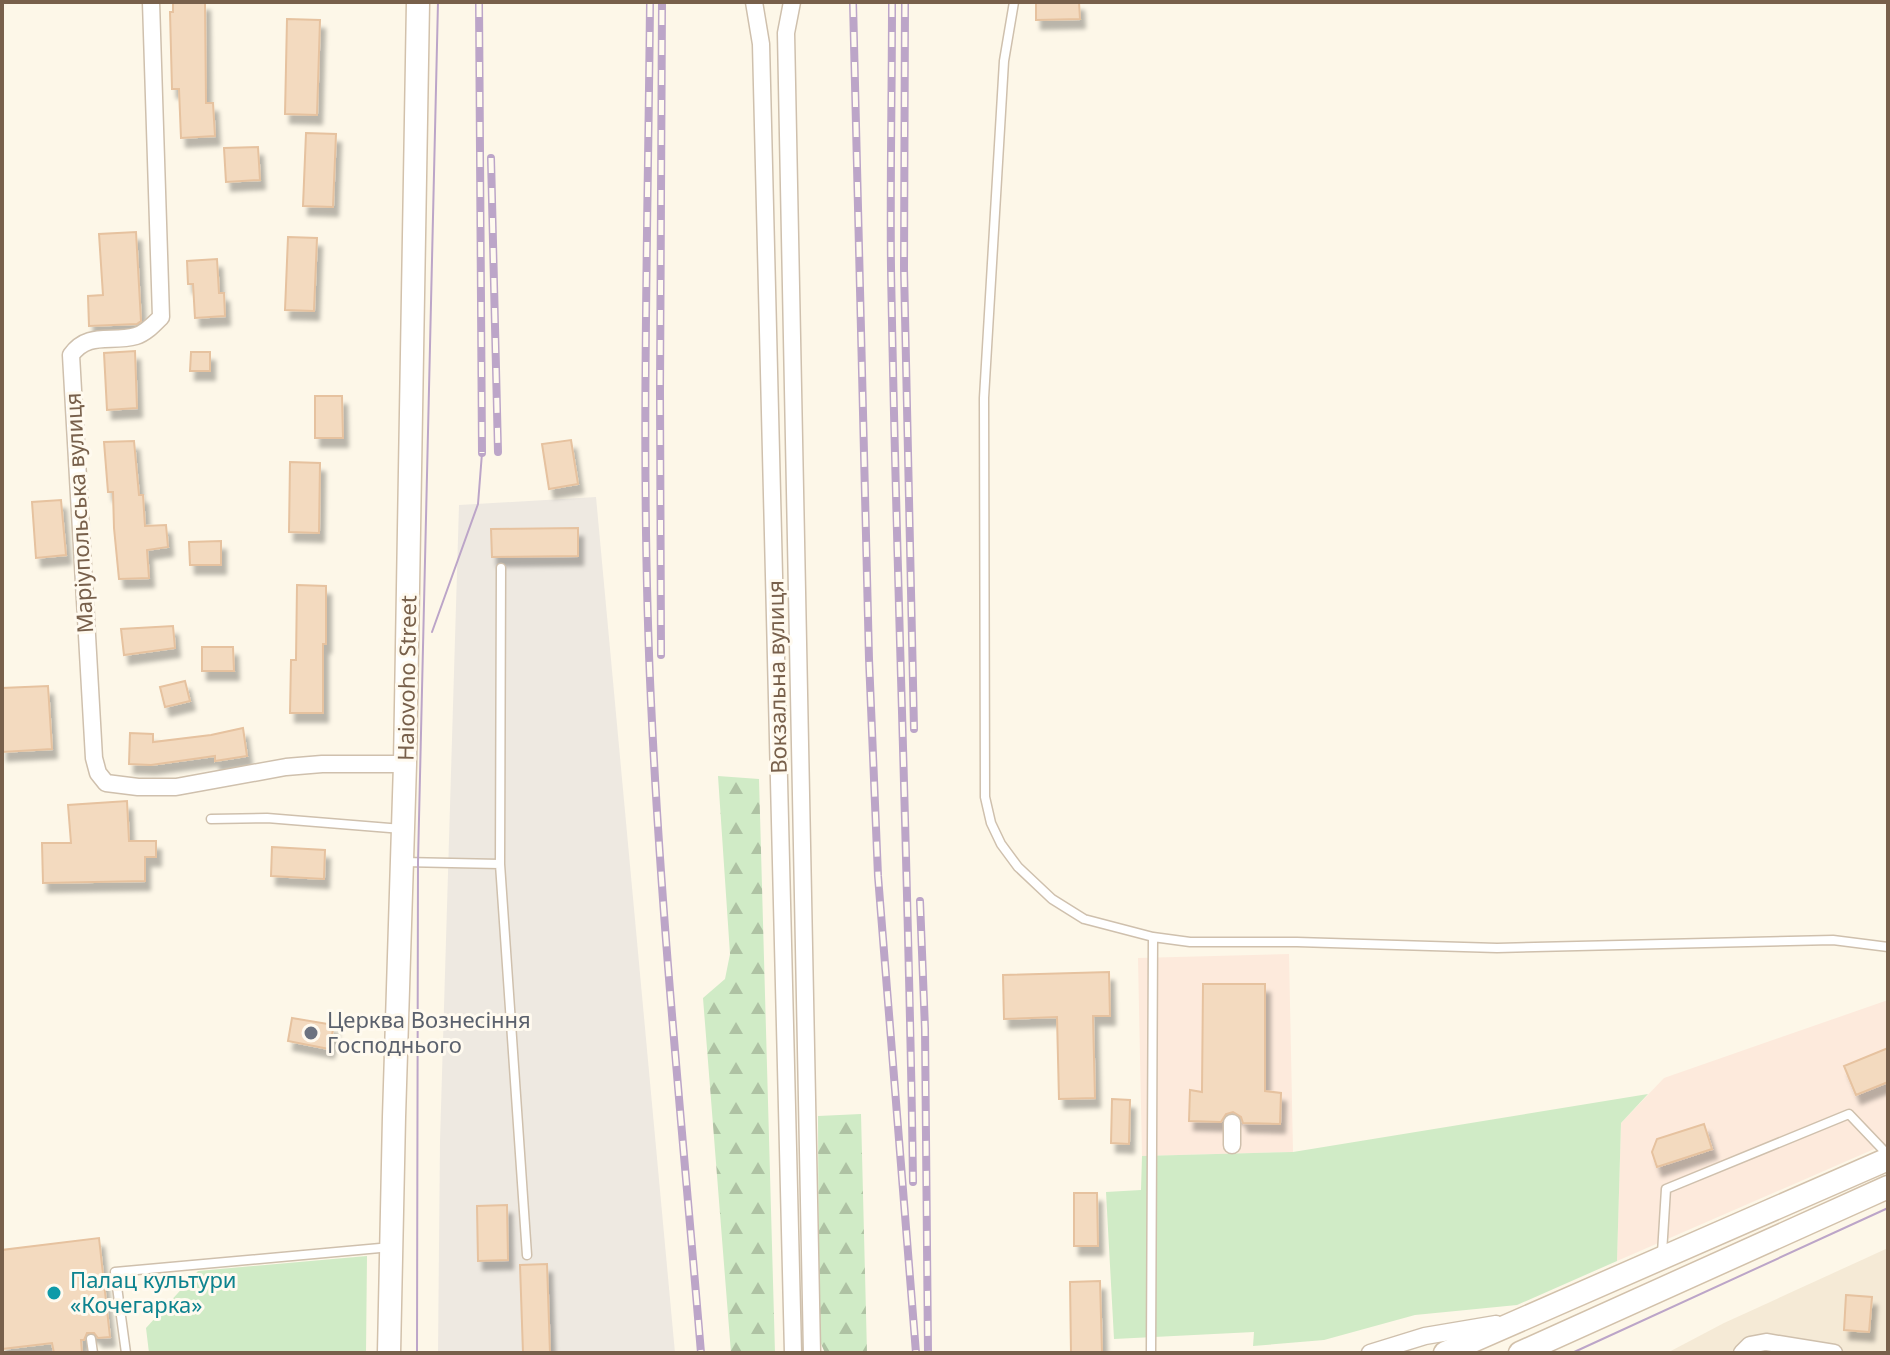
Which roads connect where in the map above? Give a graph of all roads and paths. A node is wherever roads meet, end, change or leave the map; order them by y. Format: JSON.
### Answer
{"nodes":[{"id":1,"x":151,"y":2,"type":"edge"},
{"id":2,"x":418,"y":2,"type":"edge"},
{"id":3,"x":754,"y":2,"type":"edge"},
{"id":4,"x":792,"y":2,"type":"edge"},
{"id":5,"x":1014,"y":2,"type":"edge"},
{"id":6,"x":501,"y":568,"type":"dead end"},
{"id":7,"x":405,"y":764,"type":"junction"},
{"id":8,"x":211,"y":819,"type":"dead end"},
{"id":9,"x":403,"y":829,"type":"junction"},
{"id":10,"x":402,"y":862,"type":"junction"},
{"id":11,"x":500,"y":864,"type":"junction"},
{"id":12,"x":1153,"y":937,"type":"junction"},
{"id":13,"x":1888,"y":947,"type":"edge"},
{"id":14,"x":1232,"y":1123,"type":"dead end"},
{"id":15,"x":1232,"y":1145,"type":"dead end"},
{"id":16,"x":1888,"y":1157,"type":"edge"},
{"id":17,"x":1888,"y":1187,"type":"edge"},
{"id":18,"x":391,"y":1247,"type":"junction"},
{"id":19,"x":527,"y":1255,"type":"dead end"},
{"id":20,"x":1662,"y":1258,"type":"junction"},
{"id":21,"x":1521,"y":1320,"type":"junction"},
{"id":22,"x":91,"y":1339,"type":"dead end"},
{"id":23,"x":1746,"y":1349,"type":"edge"},
{"id":24,"x":93,"y":1353,"type":"edge"},
{"id":25,"x":126,"y":1353,"type":"edge"},
{"id":26,"x":389,"y":1353,"type":"edge"},
{"id":27,"x":793,"y":1353,"type":"edge"},
{"id":28,"x":812,"y":1353,"type":"edge"},
{"id":29,"x":1151,"y":1353,"type":"edge"},
{"id":30,"x":1370,"y":1353,"type":"edge"},
{"id":31,"x":1445,"y":1353,"type":"edge"},
{"id":32,"x":1520,"y":1353,"type":"edge"},
{"id":33,"x":1834,"y":1353,"type":"edge"}],
"edges":[{"from":1,"to":7,"type":"street","name":"Маріупольська вулиця"},
{"from":2,"to":7,"type":"street","name":"Haiovoho Street"},
{"from":3,"to":27,"type":"street","name":"Вокзальна вулиця"},
{"from":4,"to":28,"type":"street","name":"Вокзальна вулиця"},
{"from":5,"to":12,"type":"lane"},
{"from":6,"to":11,"type":"lane"},
{"from":7,"to":9,"type":"street","name":"Haiovoho Street"},
{"from":8,"to":9,"type":"lane"},
{"from":9,"to":10,"type":"street","name":"Haiovoho Street"},
{"from":10,"to":11,"type":"lane"},
{"from":10,"to":18,"type":"street","name":"Haiovoho Street"},
{"from":11,"to":19,"type":"lane"},
{"from":12,"to":13,"type":"lane"},
{"from":12,"to":29,"type":"lane"},
{"from":14,"to":15,"type":"street"},
{"from":16,"to":20,"type":"street"},
{"from":16,"to":20,"type":"lane"},
{"from":17,"to":32,"type":"street"},
{"from":18,"to":25,"type":"lane"},
{"from":18,"to":26,"type":"street","name":"Haiovoho Street"},
{"from":20,"to":21,"type":"street"},
{"from":21,"to":30,"type":"street"},
{"from":21,"to":31,"type":"street"},
{"from":22,"to":24,"type":"lane"},
{"from":23,"to":33,"type":"street"}]}
